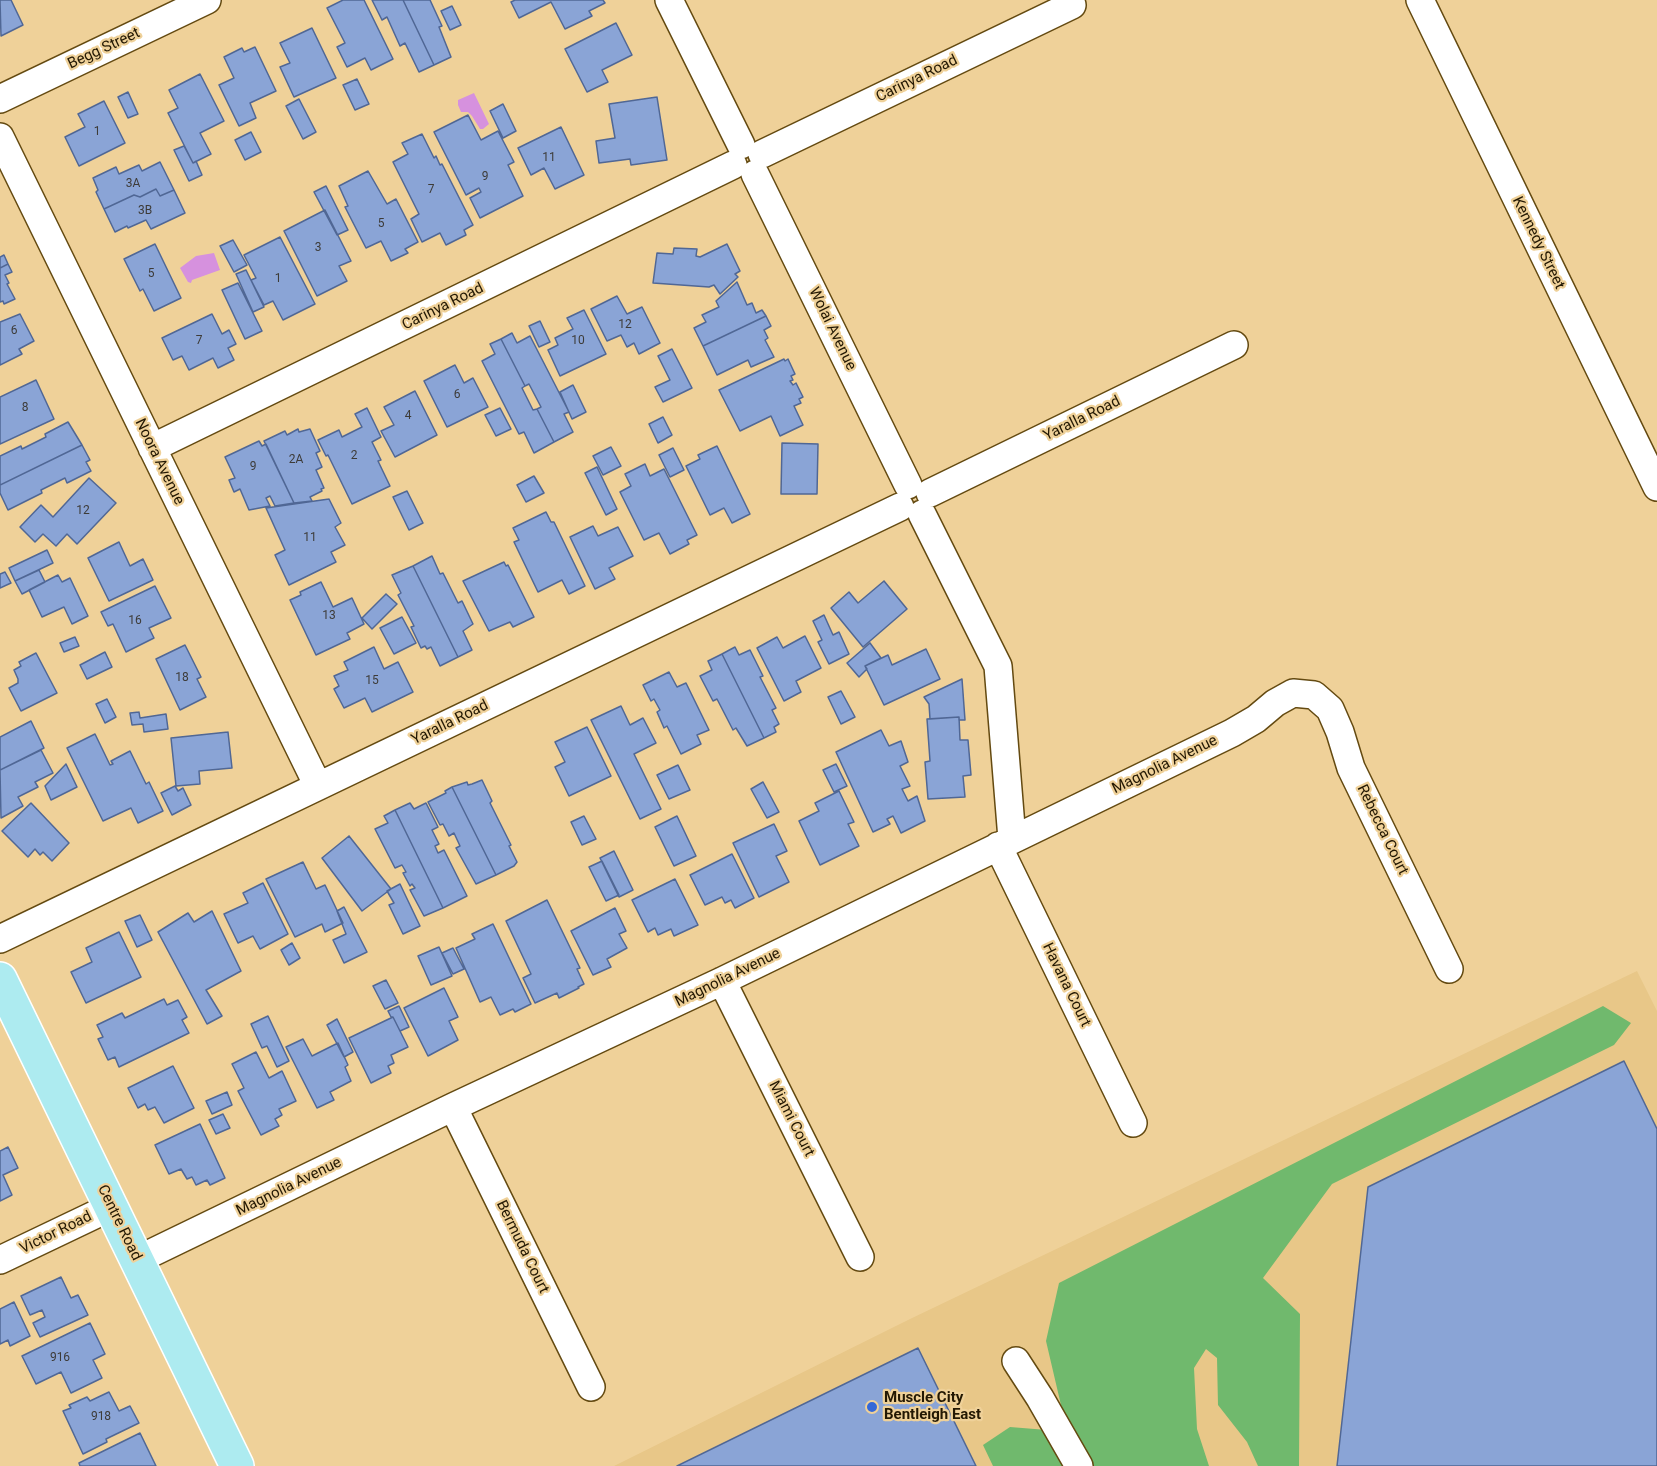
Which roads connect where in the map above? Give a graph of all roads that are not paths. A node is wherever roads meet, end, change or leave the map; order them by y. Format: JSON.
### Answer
{"nodes":[{"id":1,"x":207,"y":0,"type":"edge"},
{"id":2,"x":669,"y":0,"type":"edge"},
{"id":3,"x":1420,"y":0,"type":"edge"},
{"id":4,"x":1072,"y":5,"type":"dead end"},
{"id":5,"x":0,"y":99,"type":"edge"},
{"id":6,"x":0,"y":137,"type":"edge"},
{"id":7,"x":748,"y":160,"type":"junction"},
{"id":8,"x":1234,"y":345,"type":"dead end"},
{"id":9,"x":152,"y":448,"type":"junction"},
{"id":10,"x":1657,"y":487,"type":"edge"},
{"id":11,"x":915,"y":500,"type":"junction"},
{"id":12,"x":1314,"y":695,"type":"joint"},
{"id":13,"x":318,"y":786,"type":"junction"},
{"id":14,"x":1005,"y":843,"type":"junction"},
{"id":15,"x":0,"y":939,"type":"edge"},
{"id":16,"x":1449,"y":969,"type":"dead end"},
{"id":17,"x":0,"y":979,"type":"edge"},
{"id":18,"x":722,"y":981,"type":"junction"},
{"id":19,"x":453,"y":1107,"type":"junction"},
{"id":20,"x":1133,"y":1123,"type":"dead end"},
{"id":21,"x":111,"y":1207,"type":"junction"},
{"id":22,"x":860,"y":1257,"type":"dead end"},
{"id":23,"x":0,"y":1260,"type":"edge"},
{"id":24,"x":137,"y":1260,"type":"junction"},
{"id":25,"x":1016,"y":1361,"type":"dead end"},
{"id":26,"x":591,"y":1387,"type":"dead end"},
{"id":27,"x":237,"y":1466,"type":"edge"},
{"id":28,"x":1079,"y":1466,"type":"edge"}],
"edges":[{"from":1,"to":5,"type":"street","name":"Begg Street"},
{"from":2,"to":7,"type":"street","name":"Wolai Avenue"},
{"from":3,"to":10,"type":"street","name":"Kennedy Street"},
{"from":4,"to":7,"type":"street","name":"Carinya Road"},
{"from":6,"to":9,"type":"street","name":"Noora Avenue"},
{"from":7,"to":9,"type":"street","name":"Carinya Road"},
{"from":7,"to":11,"type":"street","name":"Wolai Avenue"},
{"from":8,"to":11,"type":"street","name":"Yaralla Road"},
{"from":9,"to":13,"type":"street","name":"Noora Avenue"},
{"from":11,"to":13,"type":"street","name":"Yaralla Road"},
{"from":11,"to":14,"type":"street","name":"Wolai Avenue"},
{"from":12,"to":14,"type":"street","name":"Magnolia Avenue"},
{"from":12,"to":16,"type":"street","name":"Rebecca Court"},
{"from":13,"to":15,"type":"street","name":"Yaralla Road"},
{"from":14,"to":18,"type":"street","name":"Magnolia Avenue"},
{"from":14,"to":20,"type":"street","name":"Havana Court"},
{"from":17,"to":21,"type":"main road","name":"Centre Road"},
{"from":18,"to":19,"type":"street","name":"Magnolia Avenue"},
{"from":18,"to":22,"type":"street","name":"Miami Court"},
{"from":19,"to":24,"type":"street","name":"Magnolia Avenue"},
{"from":19,"to":26,"type":"street","name":"Bermuda Court"},
{"from":21,"to":23,"type":"street","name":"Victor Road"},
{"from":21,"to":24,"type":"main road","name":"Centre Road"},
{"from":24,"to":27,"type":"main road","name":"Centre Road"},
{"from":25,"to":28,"type":"street"}]}
